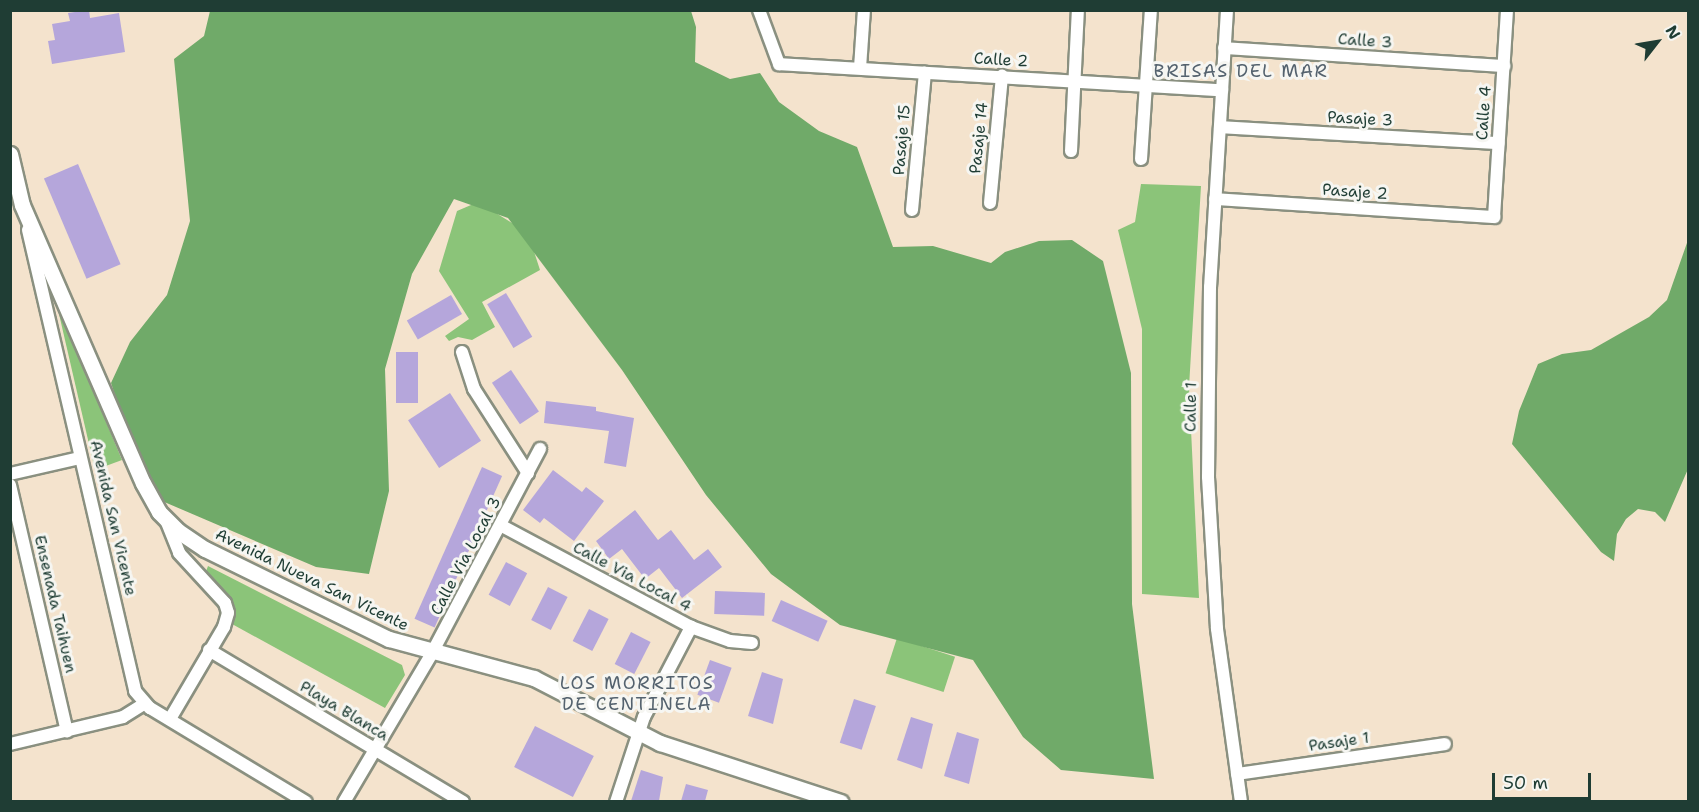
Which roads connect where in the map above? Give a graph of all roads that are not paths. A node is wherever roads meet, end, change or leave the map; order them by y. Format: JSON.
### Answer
{"nodes":[{"id":1,"x":759,"y":10,"type":"edge"},
{"id":2,"x":864,"y":10,"type":"edge"},
{"id":3,"x":1078,"y":10,"type":"edge"},
{"id":4,"x":1151,"y":10,"type":"edge"},
{"id":5,"x":1227,"y":10,"type":"edge"},
{"id":6,"x":1507,"y":10,"type":"edge"},
{"id":7,"x":1224,"y":48,"type":"junction"},
{"id":8,"x":1504,"y":66,"type":"junction"},
{"id":9,"x":860,"y":68,"type":"junction"},
{"id":10,"x":925,"y":73,"type":"junction"},
{"id":11,"x":1002,"y":76,"type":"junction"},
{"id":12,"x":1074,"y":81,"type":"junction"},
{"id":13,"x":1145,"y":85,"type":"junction"},
{"id":14,"x":1222,"y":90,"type":"junction"},
{"id":15,"x":1220,"y":128,"type":"junction"},
{"id":16,"x":1499,"y":143,"type":"junction"},
{"id":17,"x":1071,"y":151,"type":"dead end"},
{"id":18,"x":10,"y":154,"type":"edge"},
{"id":19,"x":1141,"y":159,"type":"dead end"},
{"id":20,"x":1215,"y":200,"type":"junction"},
{"id":21,"x":990,"y":203,"type":"dead end"},
{"id":22,"x":16,"y":207,"type":"edge"},
{"id":23,"x":912,"y":210,"type":"dead end"},
{"id":24,"x":1494,"y":217,"type":"joint"},
{"id":25,"x":462,"y":352,"type":"dead end"},
{"id":26,"x":540,"y":449,"type":"dead end"},
{"id":27,"x":80,"y":458,"type":"junction"},
{"id":28,"x":528,"y":473,"type":"junction"},
{"id":29,"x":10,"y":474,"type":"edge"},
{"id":30,"x":10,"y":485,"type":"edge"},
{"id":31,"x":166,"y":520,"type":"junction"},
{"id":32,"x":502,"y":526,"type":"junction"},
{"id":33,"x":691,"y":627,"type":"junction"},
{"id":34,"x":752,"y":643,"type":"dead end"},
{"id":35,"x":209,"y":650,"type":"junction"},
{"id":36,"x":432,"y":652,"type":"junction"},
{"id":37,"x":144,"y":704,"type":"junction"},
{"id":38,"x":170,"y":719,"type":"junction"},
{"id":39,"x":67,"y":731,"type":"junction"},
{"id":40,"x":638,"y":732,"type":"junction"},
{"id":41,"x":10,"y":744,"type":"edge"},
{"id":42,"x":1445,"y":744,"type":"dead end"},
{"id":43,"x":375,"y":749,"type":"junction"},
{"id":44,"x":1237,"y":774,"type":"junction"},
{"id":45,"x":306,"y":801,"type":"edge"},
{"id":46,"x":344,"y":801,"type":"edge"},
{"id":47,"x":463,"y":801,"type":"edge"},
{"id":48,"x":616,"y":801,"type":"edge"},
{"id":49,"x":841,"y":801,"type":"edge"},
{"id":50,"x":1241,"y":801,"type":"edge"}],
"edges":[{"from":1,"to":9,"type":"street","name":"Calle 2"},
{"from":2,"to":9,"type":"street"},
{"from":3,"to":12,"type":"street"},
{"from":4,"to":13,"type":"street"},
{"from":5,"to":7,"type":"street","name":"Calle 1"},
{"from":6,"to":8,"type":"street","name":"Calle 4"},
{"from":7,"to":8,"type":"street","name":"Calle 3"},
{"from":7,"to":14,"type":"street","name":"Calle 1"},
{"from":8,"to":16,"type":"street","name":"Calle 4"},
{"from":9,"to":10,"type":"street","name":"Calle 2"},
{"from":10,"to":11,"type":"street","name":"Calle 2"},
{"from":10,"to":23,"type":"street","name":"Pasaje 15"},
{"from":11,"to":12,"type":"street","name":"Calle 2"},
{"from":11,"to":21,"type":"street","name":"Pasaje 14"},
{"from":12,"to":13,"type":"street","name":"Calle 2"},
{"from":12,"to":17,"type":"street"},
{"from":13,"to":14,"type":"street","name":"Calle 2"},
{"from":13,"to":19,"type":"street"},
{"from":14,"to":15,"type":"street","name":"Calle 1"},
{"from":15,"to":16,"type":"street","name":"Pasaje 3"},
{"from":15,"to":20,"type":"street","name":"Calle 1"},
{"from":16,"to":24,"type":"street","name":"Calle 4"},
{"from":18,"to":22,"type":"street","name":"Avenida San Vicente"},
{"from":20,"to":24,"type":"street","name":"Pasaje 2"},
{"from":20,"to":44,"type":"street","name":"Calle 1"},
{"from":22,"to":27,"type":"street","name":"Avenida San Vicente"},
{"from":22,"to":31,"type":"street","name":"Avenida Nueva San Vicente"},
{"from":25,"to":28,"type":"street"},
{"from":26,"to":28,"type":"street","name":"Calle Via Local 3"},
{"from":27,"to":29,"type":"street"},
{"from":27,"to":37,"type":"street","name":"Avenida San Vicente"},
{"from":28,"to":32,"type":"street","name":"Calle Via Local 3"},
{"from":30,"to":39,"type":"street","name":"Ensenada Taihuen"},
{"from":31,"to":35,"type":"street"},
{"from":31,"to":36,"type":"street","name":"Avenida Nueva San Vicente"},
{"from":32,"to":33,"type":"street","name":"Calle Via Local 4"},
{"from":32,"to":36,"type":"street","name":"Calle Via Local 3"},
{"from":33,"to":34,"type":"street","name":"Calle Via Local 4"},
{"from":33,"to":40,"type":"street"},
{"from":35,"to":38,"type":"street"},
{"from":35,"to":43,"type":"street","name":"Playa Blanca"},
{"from":36,"to":40,"type":"street","name":"Avenida Nueva San Vicente"},
{"from":36,"to":43,"type":"street","name":"Calle Via Local 3"},
{"from":37,"to":38,"type":"street"},
{"from":37,"to":39,"type":"street"},
{"from":38,"to":45,"type":"street"},
{"from":39,"to":41,"type":"street"},
{"from":40,"to":48,"type":"street"},
{"from":40,"to":49,"type":"street","name":"Avenida Nueva San Vicente"},
{"from":42,"to":44,"type":"street","name":"Pasaje 1"},
{"from":43,"to":46,"type":"street","name":"Calle Via Local 3"},
{"from":43,"to":47,"type":"street","name":"Playa Blanca"},
{"from":44,"to":50,"type":"street","name":"Calle 1"}]}
